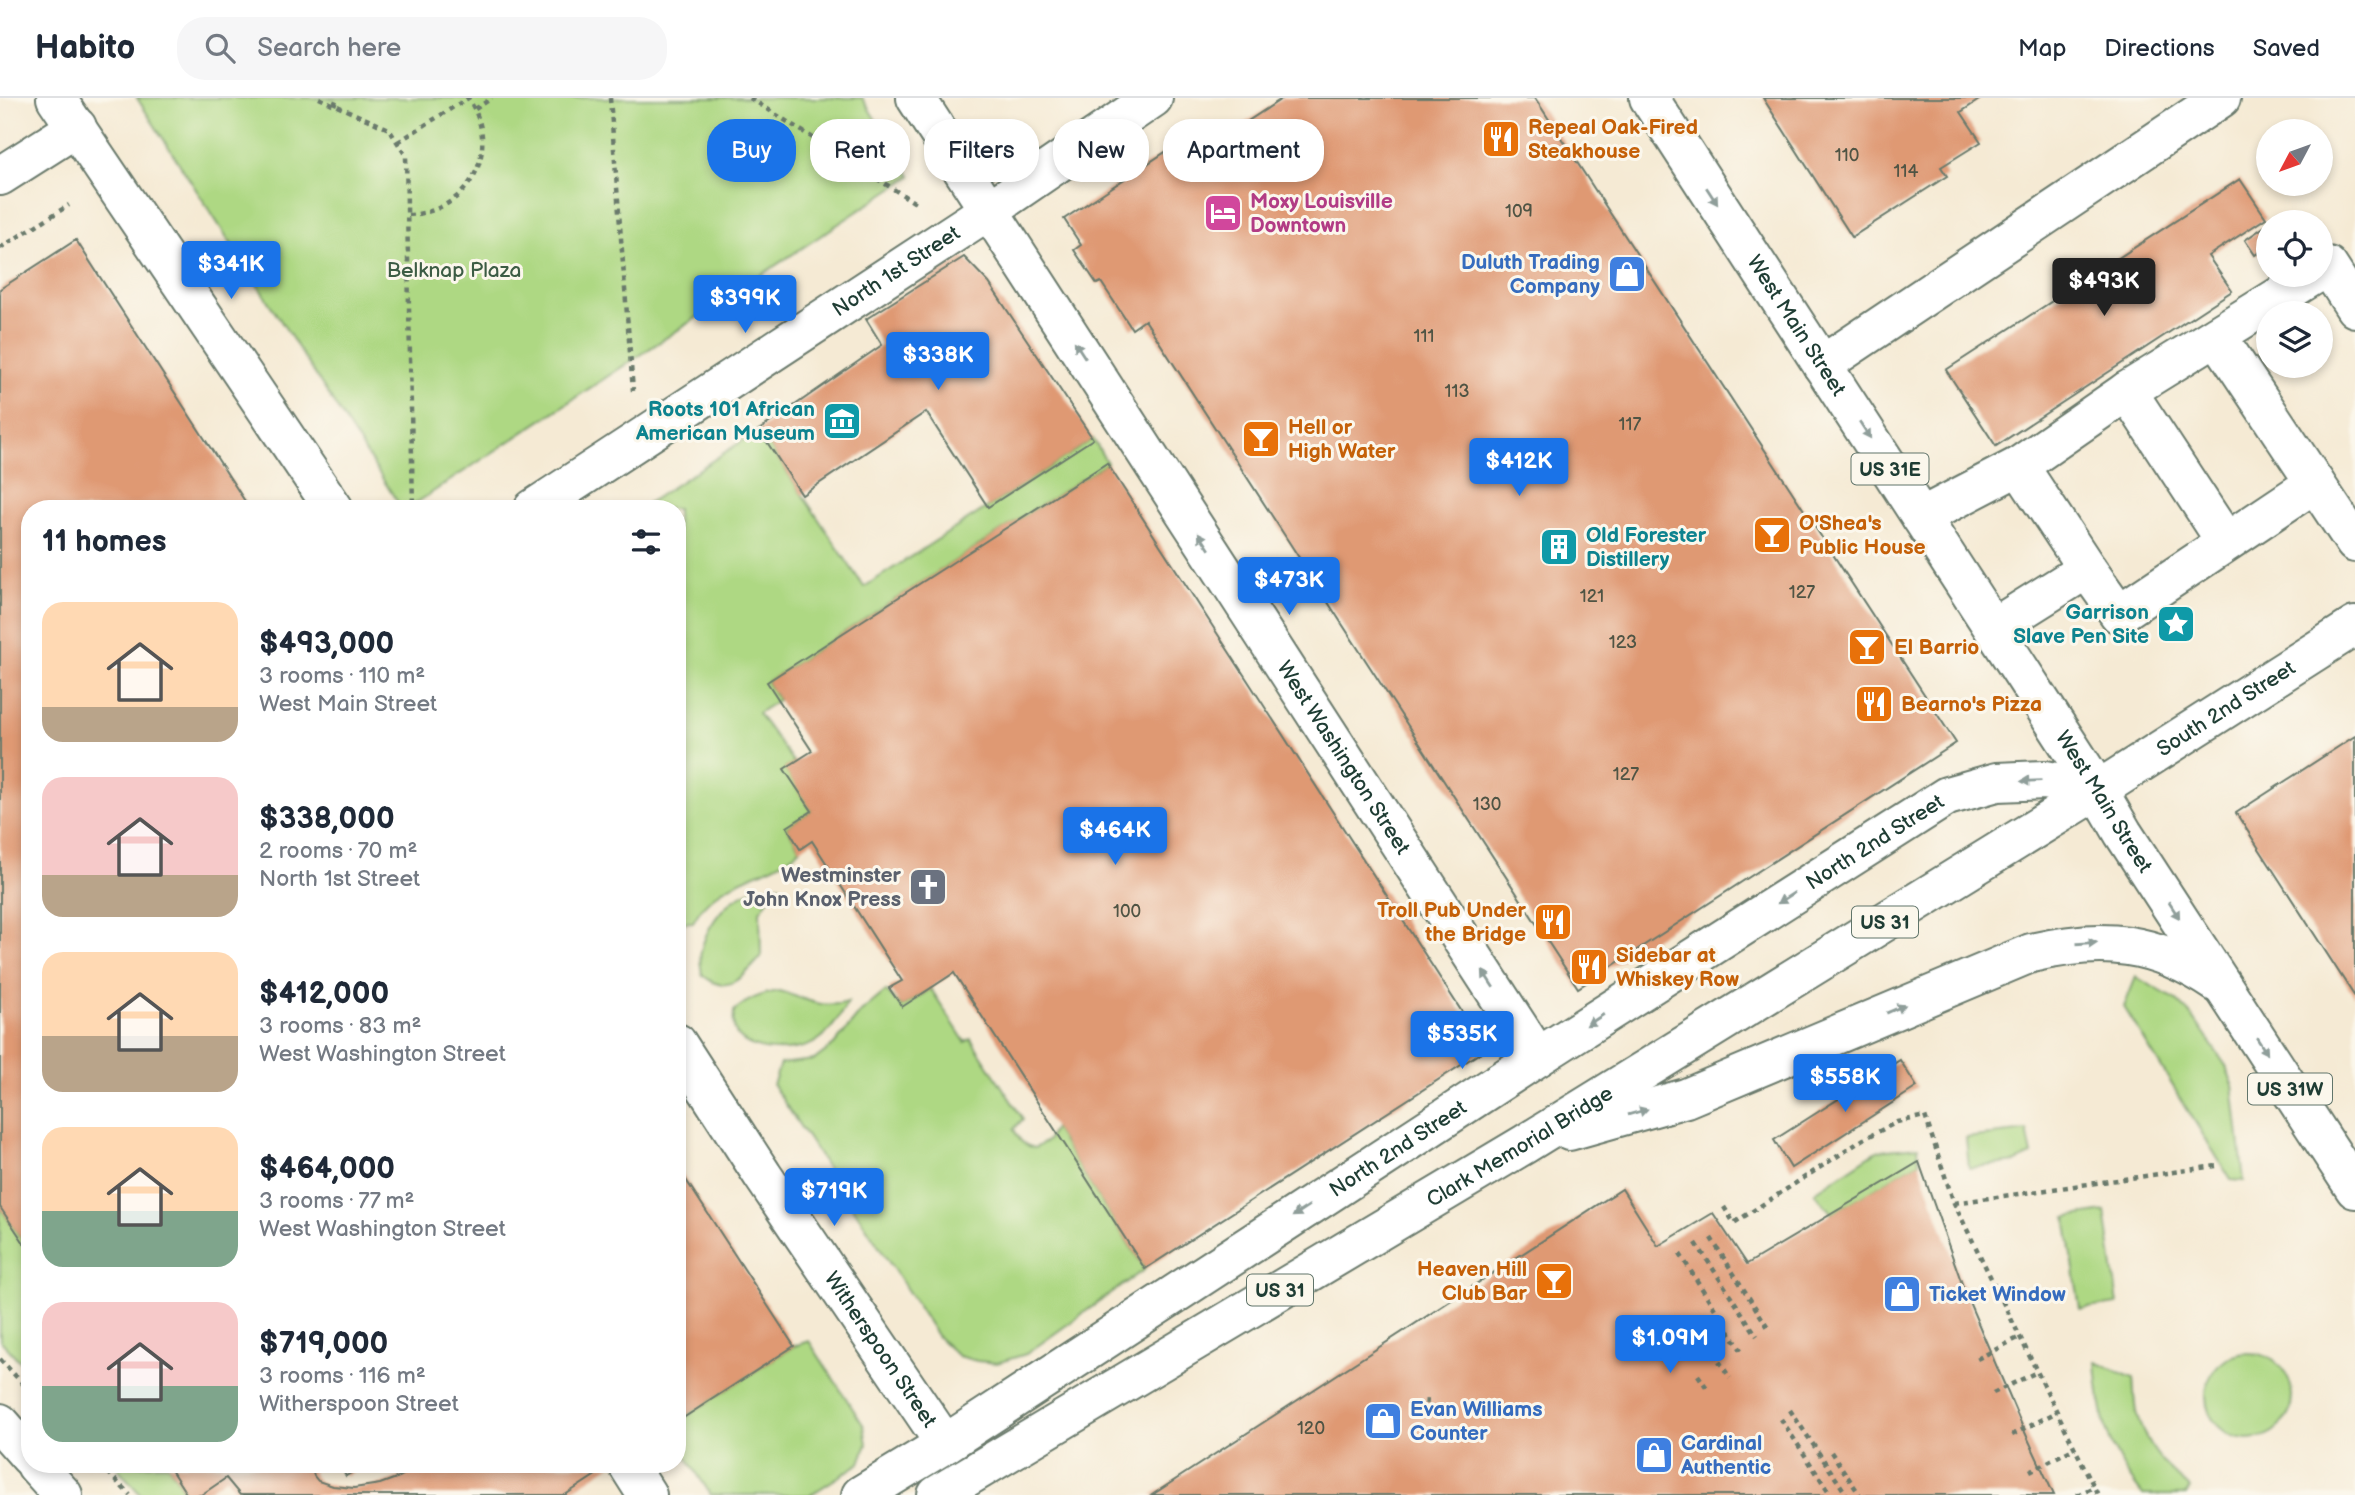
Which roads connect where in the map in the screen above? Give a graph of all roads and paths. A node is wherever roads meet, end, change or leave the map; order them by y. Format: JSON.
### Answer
{"nodes":[{"id":1,"x":318,"y":98,"type":"edge"},
{"id":2,"x":337,"y":98,"type":"edge"},
{"id":3,"x":492,"y":98,"type":"edge"},
{"id":4,"x":610,"y":98,"type":"edge"},
{"id":5,"x":750,"y":98,"type":"edge"},
{"id":6,"x":916,"y":98,"type":"edge"},
{"id":7,"x":1153,"y":98,"type":"edge"},
{"id":8,"x":1648,"y":98,"type":"edge"},
{"id":9,"x":2221,"y":98,"type":"edge"},
{"id":10,"x":334,"y":105,"type":"junction"},
{"id":11,"x":475,"y":109,"type":"junction"},
{"id":12,"x":67,"y":113,"type":"edge"},
{"id":13,"x":398,"y":142,"type":"junction"},
{"id":14,"x":0,"y":176,"type":"edge"},
{"id":15,"x":69,"y":205,"type":"dead end"},
{"id":16,"x":408,"y":215,"type":"junction"},
{"id":17,"x":974,"y":220,"type":"junction"},
{"id":18,"x":0,"y":248,"type":"edge"},
{"id":19,"x":2333,"y":274,"type":"edge"},
{"id":20,"x":2295,"y":287,"type":"edge"},
{"id":21,"x":2355,"y":307,"type":"edge"},
{"id":22,"x":2217,"y":337,"type":"junction"},
{"id":23,"x":1822,"y":365,"type":"junction"},
{"id":24,"x":2127,"y":391,"type":"junction"},
{"id":25,"x":637,"y":441,"type":"junction"},
{"id":26,"x":2019,"y":466,"type":"junction"},
{"id":27,"x":2315,"y":483,"type":"junction"},
{"id":28,"x":328,"y":500,"type":"edge"},
{"id":29,"x":413,"y":500,"type":"edge"},
{"id":30,"x":547,"y":500,"type":"edge"},
{"id":31,"x":1921,"y":517,"type":"junction"},
{"id":32,"x":2226,"y":542,"type":"junction"},
{"id":33,"x":2355,"y":543,"type":"edge"},
{"id":34,"x":2087,"y":569,"type":"junction"},
{"id":35,"x":2355,"y":626,"type":"edge"},
{"id":36,"x":1993,"y":628,"type":"junction"},
{"id":37,"x":2098,"y":790,"type":"junction"},
{"id":38,"x":2225,"y":989,"type":"junction"},
{"id":39,"x":1538,"y":1056,"type":"junction"},
{"id":40,"x":686,"y":1057,"type":"edge"},
{"id":41,"x":1525,"y":1144,"type":"junction"},
{"id":42,"x":2216,"y":1166,"type":"dead end"},
{"id":43,"x":2355,"y":1189,"type":"edge"},
{"id":44,"x":1954,"y":1203,"type":"junction"},
{"id":45,"x":1724,"y":1207,"type":"dead end"},
{"id":46,"x":1711,"y":1238,"type":"dead end"},
{"id":47,"x":1696,"y":1243,"type":"dead end"},
{"id":48,"x":1680,"y":1254,"type":"dead end"},
{"id":49,"x":1769,"y":1329,"type":"dead end"},
{"id":50,"x":1757,"y":1336,"type":"dead end"},
{"id":51,"x":2020,"y":1336,"type":"junction"},
{"id":52,"x":1741,"y":1350,"type":"dead end"},
{"id":53,"x":0,"y":1359,"type":"edge"},
{"id":54,"x":1977,"y":1359,"type":"dead end"},
{"id":55,"x":1718,"y":1361,"type":"dead end"},
{"id":56,"x":2037,"y":1372,"type":"junction"},
{"id":57,"x":1699,"y":1375,"type":"dead end"},
{"id":58,"x":1730,"y":1378,"type":"dead end"},
{"id":59,"x":21,"y":1381,"type":"edge"},
{"id":60,"x":1709,"y":1391,"type":"dead end"},
{"id":61,"x":1993,"y":1393,"type":"dead end"},
{"id":62,"x":1427,"y":1396,"type":"dead end"},
{"id":63,"x":1790,"y":1410,"type":"dead end"},
{"id":64,"x":2057,"y":1412,"type":"junction"},
{"id":65,"x":1426,"y":1414,"type":"dead end"},
{"id":66,"x":1781,"y":1419,"type":"dead end"},
{"id":67,"x":0,"y":1423,"type":"edge"},
{"id":68,"x":2012,"y":1435,"type":"dead end"},
{"id":69,"x":945,"y":1444,"type":"junction"},
{"id":70,"x":21,"y":1447,"type":"edge"},
{"id":71,"x":2075,"y":1448,"type":"junction"},
{"id":72,"x":1831,"y":1452,"type":"dead end"},
{"id":73,"x":2029,"y":1471,"type":"dead end"},
{"id":74,"x":43,"y":1473,"type":"edge"},
{"id":75,"x":109,"y":1473,"type":"edge"},
{"id":76,"x":633,"y":1473,"type":"edge"},
{"id":77,"x":2094,"y":1487,"type":"junction"},
{"id":78,"x":63,"y":1495,"type":"edge"},
{"id":79,"x":130,"y":1495,"type":"edge"},
{"id":80,"x":647,"y":1495,"type":"edge"},
{"id":81,"x":861,"y":1495,"type":"edge"},
{"id":82,"x":937,"y":1495,"type":"edge"},
{"id":83,"x":1830,"y":1495,"type":"edge"},
{"id":84,"x":1847,"y":1495,"type":"edge"},
{"id":85,"x":1860,"y":1495,"type":"edge"},
{"id":86,"x":2077,"y":1495,"type":"edge"},
{"id":87,"x":2098,"y":1495,"type":"edge"}],
"edges":[{"from":1,"to":10,"type":"path"},
{"from":2,"to":10,"type":"path"},
{"from":3,"to":11,"type":"path"},
{"from":4,"to":25,"type":"path"},
{"from":5,"to":17,"type":"path"},
{"from":6,"to":17,"type":"street","name":"West Washington Street"},
{"from":7,"to":17,"type":"street","name":"North 1st Street"},
{"from":8,"to":23,"type":"street","name":"West Main Street","number":"US 31E","one_way":true},
{"from":9,"to":23,"type":"street"},
{"from":10,"to":13,"type":"path"},
{"from":11,"to":13,"type":"path"},
{"from":11,"to":16,"type":"path"},
{"from":12,"to":14,"type":"street"},
{"from":12,"to":28,"type":"street"},
{"from":13,"to":16,"type":"path"},
{"from":15,"to":18,"type":"path"},
{"from":16,"to":29,"type":"path"},
{"from":17,"to":25,"type":"street","name":"North 1st Street"},
{"from":39,"to":17,"type":"street","name":"West Washington Street","one_way":true},
{"from":19,"to":21,"type":"street"},
{"from":20,"to":22,"type":"street"},
{"from":22,"to":24,"type":"street"},
{"from":22,"to":27,"type":"street"},
{"from":23,"to":31,"type":"street","name":"West Main Street","number":"US 31E","one_way":true},
{"from":24,"to":26,"type":"street"},
{"from":24,"to":32,"type":"street"},
{"from":25,"to":30,"type":"street","name":"North 1st Street"},
{"from":26,"to":31,"type":"street"},
{"from":26,"to":34,"type":"street"},
{"from":27,"to":32,"type":"street"},
{"from":27,"to":33,"type":"street"},
{"from":31,"to":36,"type":"street","name":"West Main Street","number":"US 31E"},
{"from":32,"to":34,"type":"street"},
{"from":34,"to":36,"type":"street"},
{"from":35,"to":37,"type":"street","name":"South 2nd Street"},
{"from":36,"to":37,"type":"street","name":"West Main Street","number":"US 31E"},
{"from":37,"to":38,"type":"street","name":"West Main Street","number":"US 31E","one_way":true},
{"from":37,"to":39,"type":"street","name":"North 2nd Street","one_way":true},
{"from":37,"to":41,"type":"street","name":"Clark Memorial Bridge","number":"US 31"},
{"from":41,"to":38,"type":"street","one_way":true},
{"from":38,"to":43,"type":"street","name":"West Main Street","number":"US 31W","one_way":true},
{"from":39,"to":69,"type":"street","name":"North 2nd Street","one_way":true},
{"from":40,"to":69,"type":"street","name":"Witherspoon Street"},
{"from":41,"to":82,"type":"street","name":"Clark Memorial Bridge","number":"US 31"},
{"from":42,"to":44,"type":"path"},
{"from":44,"to":45,"type":"path"},
{"from":44,"to":51,"type":"path"},
{"from":46,"to":49,"type":"path"},
{"from":47,"to":50,"type":"path"},
{"from":48,"to":52,"type":"path"},
{"from":51,"to":54,"type":"path"},
{"from":51,"to":56,"type":"path"},
{"from":53,"to":59,"type":"path"},
{"from":55,"to":58,"type":"path"},
{"from":56,"to":61,"type":"path"},
{"from":56,"to":64,"type":"path"},
{"from":57,"to":60,"type":"path"},
{"from":62,"to":65,"type":"path"},
{"from":63,"to":84,"type":"path"},
{"from":64,"to":68,"type":"path"},
{"from":64,"to":71,"type":"path"},
{"from":66,"to":83,"type":"path"},
{"from":67,"to":70,"type":"street"},
{"from":69,"to":81,"type":"street","name":"North 2nd Street"},
{"from":71,"to":73,"type":"path"},
{"from":71,"to":77,"type":"path"},
{"from":72,"to":85,"type":"path"},
{"from":74,"to":78,"type":"street"},
{"from":75,"to":79,"type":"path"},
{"from":76,"to":80,"type":"street"},
{"from":77,"to":86,"type":"path"},
{"from":77,"to":87,"type":"path"}]}
